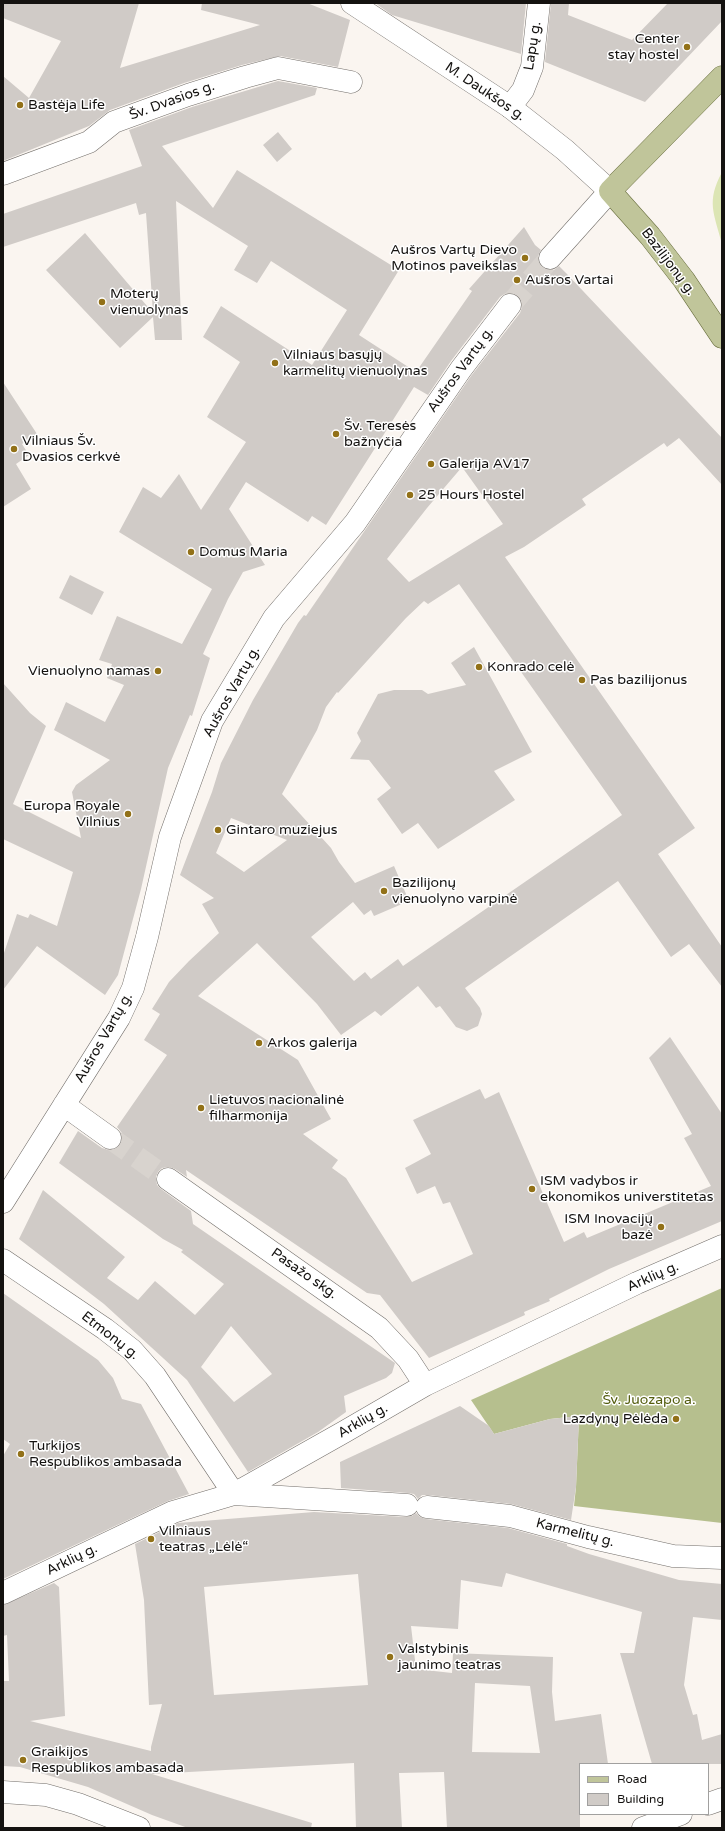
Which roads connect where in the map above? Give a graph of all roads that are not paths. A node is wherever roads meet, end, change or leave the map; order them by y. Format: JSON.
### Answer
{"nodes":[{"id":1,"x":352,"y":3,"type":"edge"},
{"id":2,"x":539,"y":3,"type":"edge"},
{"id":3,"x":722,"y":77,"type":"edge"},
{"id":4,"x":351,"y":82,"type":"dead end"},
{"id":5,"x":510,"y":107,"type":"junction"},
{"id":6,"x":3,"y":174,"type":"edge"},
{"id":7,"x":610,"y":191,"type":"junction"},
{"id":8,"x":550,"y":258,"type":"tunnel mouth"},
{"id":9,"x":510,"y":305,"type":"tunnel mouth"},
{"id":10,"x":722,"y":337,"type":"edge"},
{"id":11,"x":64,"y":1105,"type":"junction"},
{"id":12,"x":110,"y":1138,"type":"tunnel mouth"},
{"id":13,"x":168,"y":1179,"type":"tunnel mouth"},
{"id":14,"x":6,"y":1191,"type":"edge"},
{"id":15,"x":722,"y":1246,"type":"edge"},
{"id":16,"x":3,"y":1260,"type":"edge"},
{"id":17,"x":425,"y":1384,"type":"junction"},
{"id":18,"x":234,"y":1494,"type":"junction"},
{"id":19,"x":722,"y":1558,"type":"edge"},
{"id":20,"x":3,"y":1593,"type":"edge"},
{"id":21,"x":3,"y":1792,"type":"edge"},
{"id":22,"x":722,"y":1799,"type":"edge"},
{"id":23,"x":709,"y":1804,"type":"edge"},
{"id":24,"x":678,"y":1815,"type":"edge"},
{"id":25,"x":139,"y":1828,"type":"edge"},
{"id":26,"x":643,"y":1828,"type":"edge"}],
"edges":[{"from":1,"to":5,"type":"street","name":"M. Daukšos g."},
{"from":2,"to":5,"type":"street","name":"Lapų g."},
{"from":3,"to":7,"type":"main road"},
{"from":4,"to":6,"type":"street","name":"Šv. Dvasios g."},
{"from":5,"to":7,"type":"street","name":"M. Daukšos g."},
{"from":7,"to":8,"type":"street"},
{"from":7,"to":10,"type":"main road","name":"Bazilijonų g."},
{"from":9,"to":11,"type":"street","name":"Aušros Vartų g."},
{"from":11,"to":12,"type":"street"},
{"from":11,"to":14,"type":"street","name":"Aušros Vartų g."},
{"from":13,"to":17,"type":"street","name":"Pasažo skg."},
{"from":15,"to":17,"type":"street","name":"Arklių g."},
{"from":16,"to":18,"type":"street","name":"Etmonų g."},
{"from":17,"to":18,"type":"street","name":"Arklių g."},
{"from":18,"to":19,"type":"street","name":"Karmelitų g."},
{"from":18,"to":20,"type":"street","name":"Arklių g."},
{"from":21,"to":25,"type":"street"},
{"from":22,"to":23,"type":"street"},
{"from":24,"to":26,"type":"street"}]}
